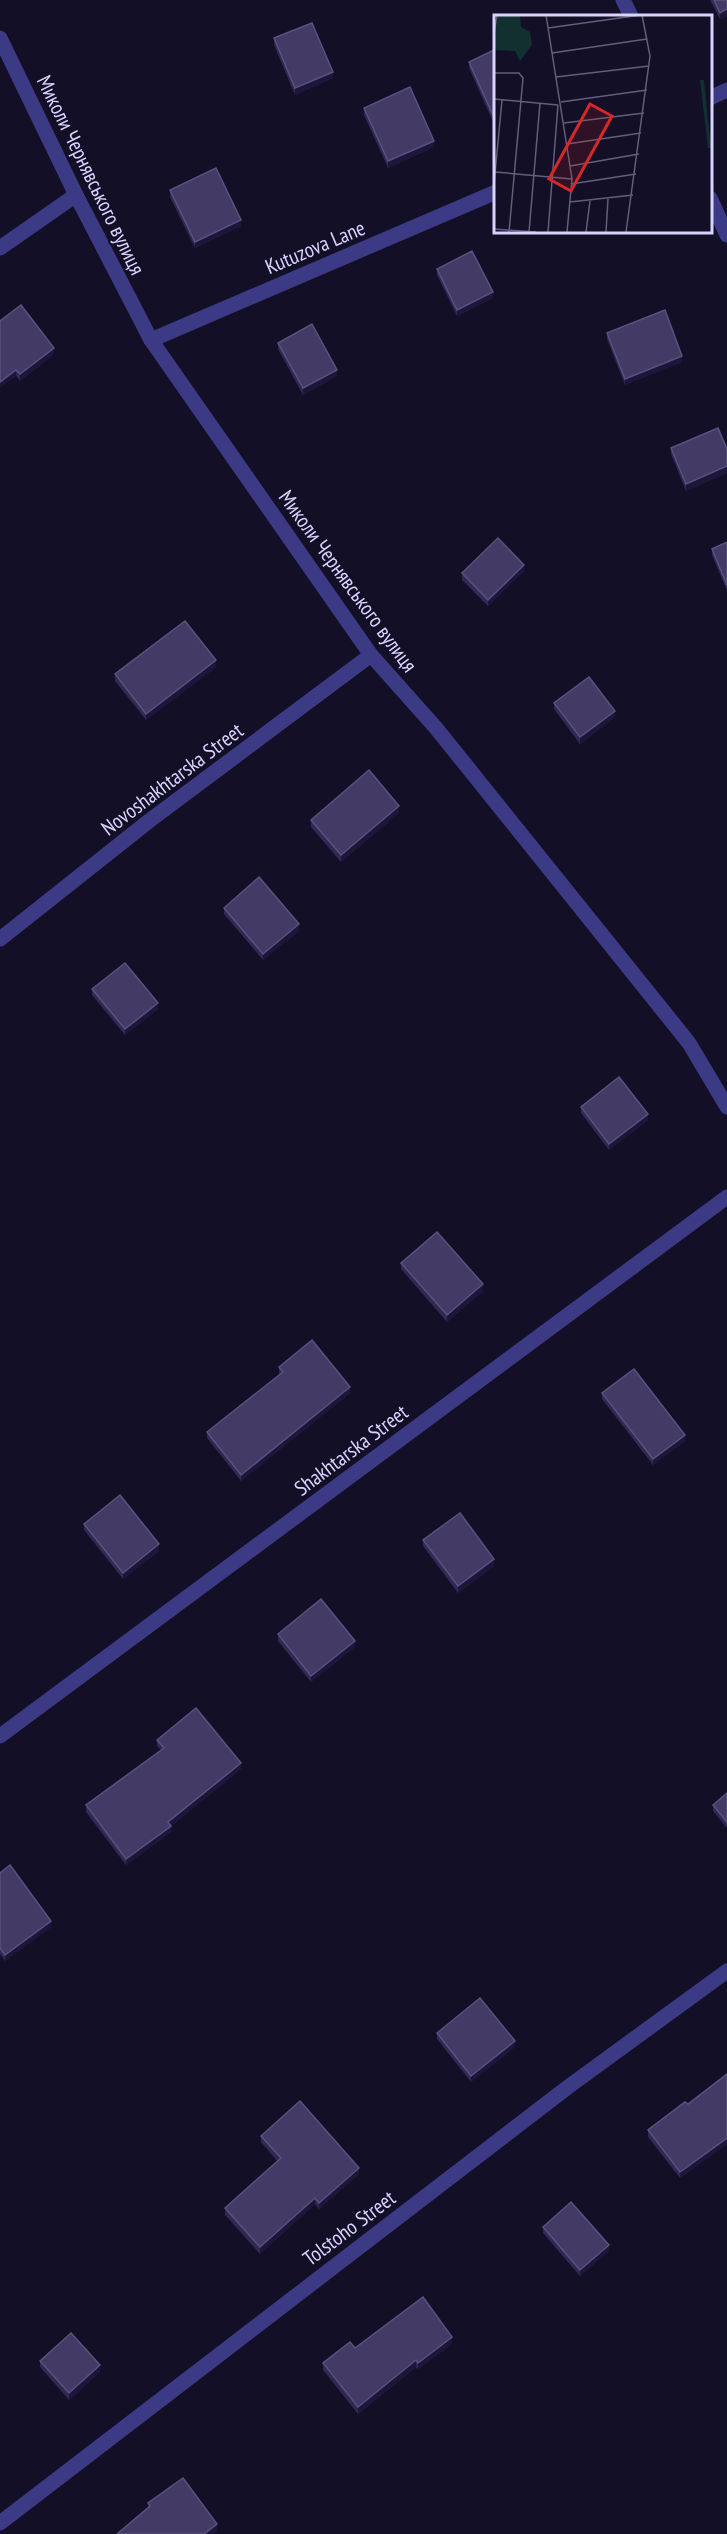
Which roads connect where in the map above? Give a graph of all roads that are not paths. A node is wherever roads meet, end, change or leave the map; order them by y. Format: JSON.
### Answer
{"nodes":[{"id":1,"x":623,"y":0,"type":"edge"},
{"id":2,"x":630,"y":15,"type":"edge"},
{"id":3,"x":0,"y":38,"type":"edge"},
{"id":4,"x":727,"y":90,"type":"edge"},
{"id":5,"x":712,"y":98,"type":"edge"},
{"id":6,"x":494,"y":193,"type":"edge"},
{"id":7,"x":76,"y":195,"type":"junction"},
{"id":8,"x":712,"y":200,"type":"edge"},
{"id":9,"x":727,"y":235,"type":"edge"},
{"id":10,"x":0,"y":248,"type":"edge"},
{"id":11,"x":151,"y":340,"type":"junction"},
{"id":12,"x":371,"y":655,"type":"junction"},
{"id":13,"x":0,"y":939,"type":"edge"},
{"id":14,"x":727,"y":1107,"type":"edge"},
{"id":15,"x":727,"y":1197,"type":"edge"},
{"id":16,"x":0,"y":1736,"type":"edge"},
{"id":17,"x":727,"y":1971,"type":"edge"},
{"id":18,"x":0,"y":2523,"type":"edge"}],
"edges":[{"from":1,"to":2,"type":"street"},
{"from":3,"to":7,"type":"street","name":"Миколи Чернявського вулиця"},
{"from":4,"to":5,"type":"street"},
{"from":6,"to":11,"type":"street","name":"Kutuzova Lane"},
{"from":7,"to":10,"type":"street"},
{"from":7,"to":11,"type":"street","name":"Миколи Чернявського вулиця"},
{"from":8,"to":9,"type":"street"},
{"from":11,"to":12,"type":"street","name":"Миколи Чернявського вулиця"},
{"from":12,"to":13,"type":"street","name":"Novoshakhtarska Street"},
{"from":12,"to":14,"type":"street","name":"Миколи Чернявського вулиця"},
{"from":15,"to":16,"type":"street","name":"Shakhtarska Street"},
{"from":17,"to":18,"type":"street","name":"Tolstoho Street"}]}
